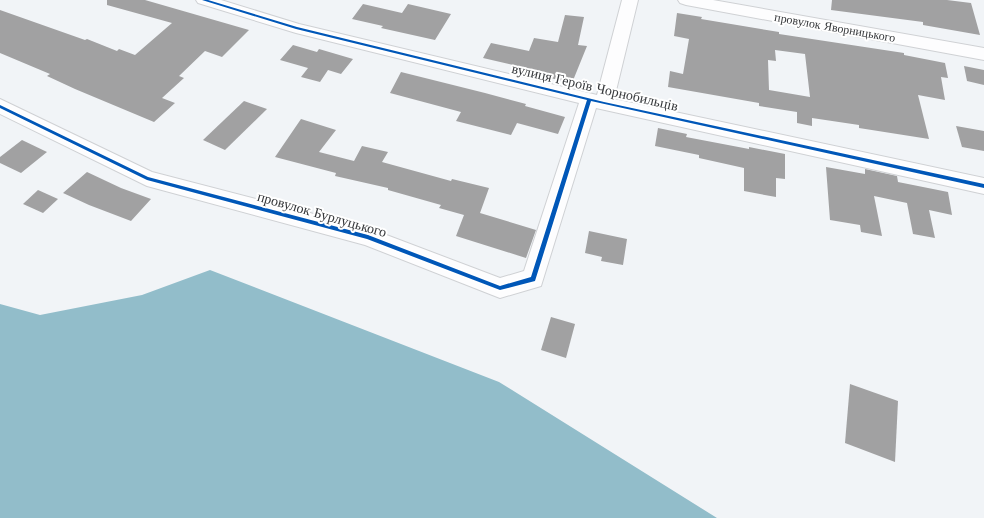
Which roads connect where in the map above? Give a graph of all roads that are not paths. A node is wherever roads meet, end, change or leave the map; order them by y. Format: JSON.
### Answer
{"nodes":[{"id":1,"x":204,"y":0,"type":"edge"},
{"id":2,"x":630,"y":0,"type":"edge"},
{"id":3,"x":686,"y":0,"type":"edge"},
{"id":4,"x":984,"y":54,"type":"edge"},
{"id":5,"x":597,"y":101,"type":"junction"},
{"id":6,"x":0,"y":106,"type":"edge"},
{"id":7,"x":984,"y":186,"type":"edge"}],
"edges":[{"from":1,"to":5,"type":"street","name":"вулиця Героїв Чорнобильців"},
{"from":2,"to":5,"type":"street"},
{"from":3,"to":4,"type":"street","name":"провулок Яворницького"},
{"from":5,"to":6,"type":"street","name":"провулок Бурлуцького"},
{"from":5,"to":7,"type":"street","name":"вулиця Героїв Чорнобильців"}]}
